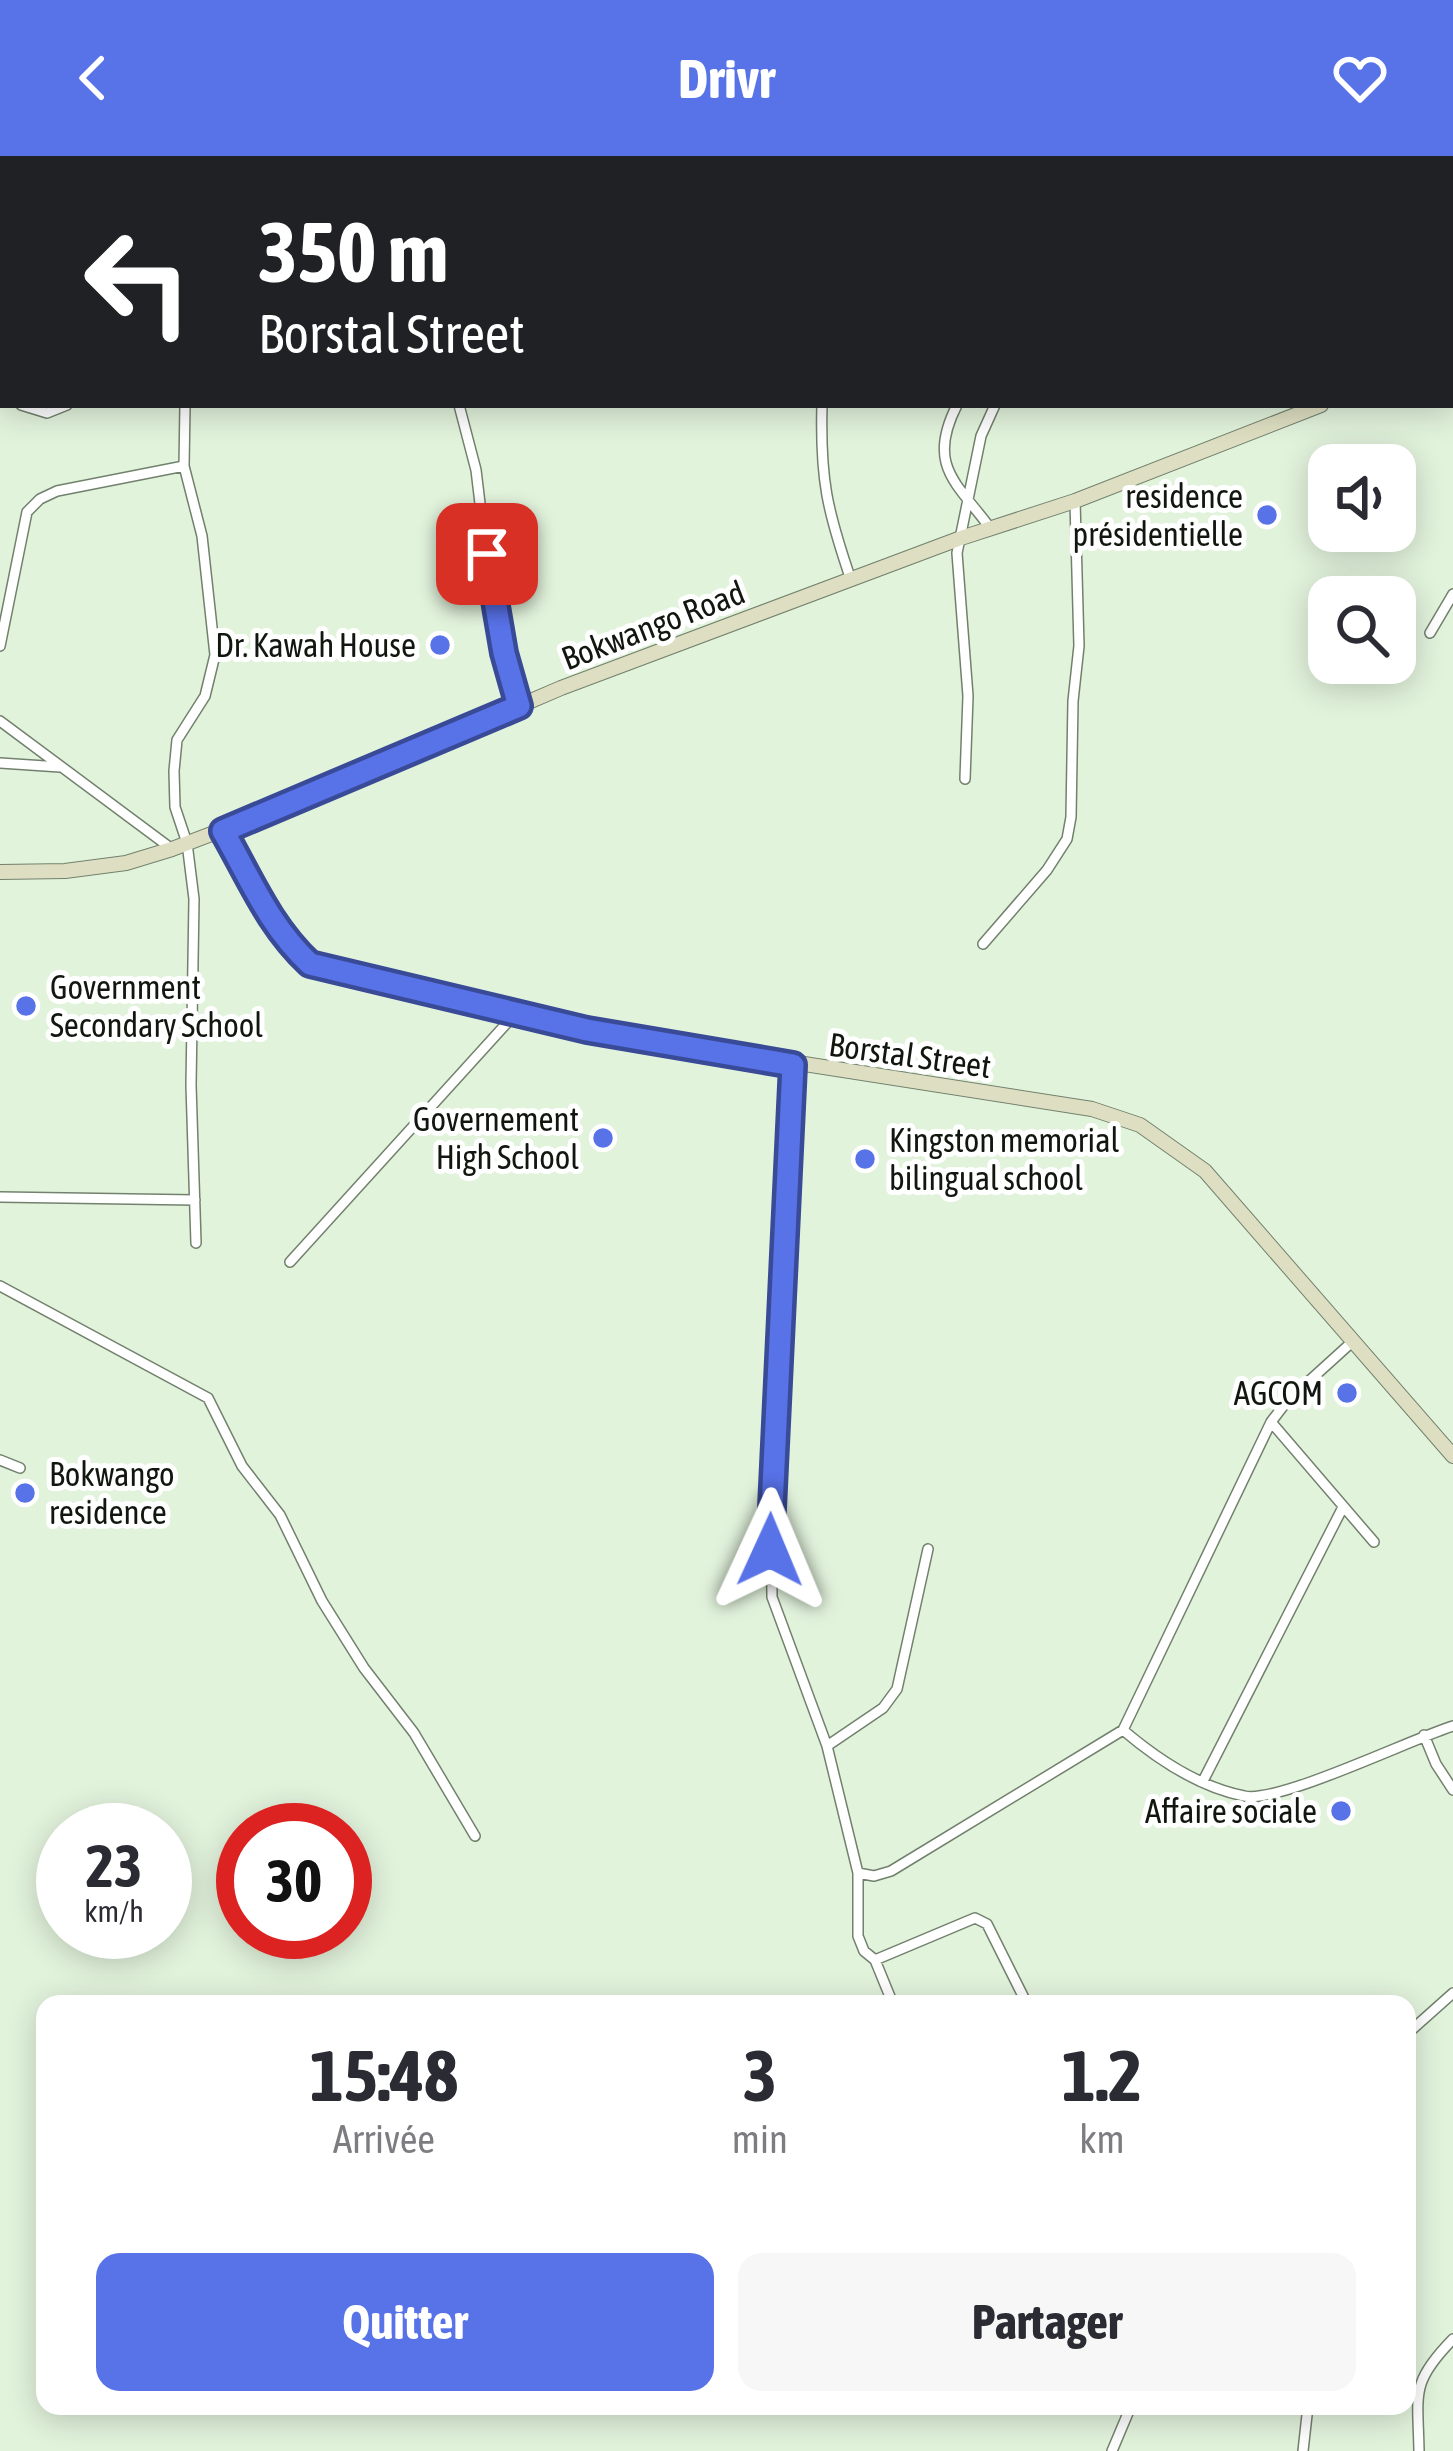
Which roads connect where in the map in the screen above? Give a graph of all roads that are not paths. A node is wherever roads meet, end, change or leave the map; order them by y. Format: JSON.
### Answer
{"nodes":[{"id":1,"x":185,"y":408,"type":"edge"},
{"id":2,"x":460,"y":408,"type":"edge"},
{"id":3,"x":822,"y":408,"type":"edge"},
{"id":4,"x":956,"y":408,"type":"edge"},
{"id":5,"x":994,"y":408,"type":"edge"},
{"id":6,"x":1310,"y":408,"type":"edge"},
{"id":7,"x":184,"y":466,"type":"junction"},
{"id":8,"x":1075,"y":501,"type":"junction"},
{"id":9,"x":968,"y":504,"type":"junction"},
{"id":10,"x":991,"y":529,"type":"junction"},
{"id":11,"x":961,"y":538,"type":"junction"},
{"id":12,"x":850,"y":580,"type":"junction"},
{"id":13,"x":1453,"y":594,"type":"edge"},
{"id":14,"x":1430,"y":633,"type":"dead end"},
{"id":15,"x":0,"y":646,"type":"edge"},
{"id":16,"x":519,"y":706,"type":"junction"},
{"id":17,"x":0,"y":721,"type":"edge"},
{"id":18,"x":0,"y":764,"type":"edge"},
{"id":19,"x":62,"y":767,"type":"junction"},
{"id":20,"x":965,"y":779,"type":"dead end"},
{"id":21,"x":223,"y":831,"type":"junction"},
{"id":22,"x":179,"y":846,"type":"junction"},
{"id":23,"x":0,"y":872,"type":"edge"},
{"id":24,"x":982,"y":944,"type":"dead end"},
{"id":25,"x":516,"y":1013,"type":"junction"},
{"id":26,"x":793,"y":1065,"type":"junction"},
{"id":27,"x":0,"y":1197,"type":"edge"},
{"id":28,"x":195,"y":1200,"type":"junction"},
{"id":29,"x":196,"y":1244,"type":"dead end"},
{"id":30,"x":290,"y":1262,"type":"dead end"},
{"id":31,"x":0,"y":1286,"type":"edge"},
{"id":32,"x":1352,"y":1343,"type":"junction"},
{"id":33,"x":1271,"y":1422,"type":"junction"},
{"id":34,"x":1453,"y":1456,"type":"edge"},
{"id":35,"x":2,"y":1461,"type":"edge"},
{"id":36,"x":20,"y":1468,"type":"dead end"},
{"id":37,"x":0,"y":1475,"type":"edge"},
{"id":38,"x":1342,"y":1507,"type":"junction"},
{"id":39,"x":1374,"y":1542,"type":"dead end"},
{"id":40,"x":928,"y":1549,"type":"dead end"},
{"id":41,"x":1453,"y":1726,"type":"edge"},
{"id":42,"x":1123,"y":1730,"type":"junction"},
{"id":43,"x":1424,"y":1735,"type":"junction"},
{"id":44,"x":827,"y":1746,"type":"junction"},
{"id":45,"x":1203,"y":1781,"type":"junction"},
{"id":46,"x":1453,"y":1790,"type":"edge"},
{"id":47,"x":475,"y":1836,"type":"dead end"},
{"id":48,"x":858,"y":1873,"type":"junction"},
{"id":49,"x":875,"y":1960,"type":"junction"},
{"id":50,"x":1453,"y":1993,"type":"edge"},
{"id":51,"x":889,"y":1995,"type":"edge"},
{"id":52,"x":1022,"y":1995,"type":"edge"},
{"id":53,"x":1416,"y":2026,"type":"edge"},
{"id":54,"x":1453,"y":2339,"type":"edge"},
{"id":55,"x":1127,"y":2415,"type":"edge"},
{"id":56,"x":1307,"y":2415,"type":"edge"},
{"id":57,"x":1112,"y":2451,"type":"edge"},
{"id":58,"x":1303,"y":2451,"type":"edge"},
{"id":59,"x":1419,"y":2451,"type":"edge"}],
"edges":[{"from":1,"to":7,"type":"street"},
{"from":2,"to":16,"type":"street"},
{"from":3,"to":12,"type":"street"},
{"from":4,"to":9,"type":"street"},
{"from":5,"to":9,"type":"street"},
{"from":6,"to":8,"type":"street","name":"Bokwango Road"},
{"from":7,"to":15,"type":"street"},
{"from":7,"to":22,"type":"street"},
{"from":8,"to":10,"type":"street","name":"Bokwango Road"},
{"from":8,"to":24,"type":"street"},
{"from":9,"to":10,"type":"street"},
{"from":9,"to":11,"type":"street"},
{"from":10,"to":11,"type":"street","name":"Bokwango Road"},
{"from":11,"to":12,"type":"street","name":"Bokwango Road"},
{"from":11,"to":20,"type":"street"},
{"from":12,"to":16,"type":"street","name":"Bokwango Road"},
{"from":13,"to":14,"type":"street"},
{"from":16,"to":21,"type":"street","name":"Bokwango Road"},
{"from":17,"to":19,"type":"street"},
{"from":18,"to":19,"type":"street"},
{"from":19,"to":22,"type":"street"},
{"from":21,"to":22,"type":"street","name":"Bokwango Road"},
{"from":21,"to":25,"type":"street","name":"Borstal Street"},
{"from":22,"to":23,"type":"street","name":"Bokwango Road"},
{"from":22,"to":28,"type":"street"},
{"from":25,"to":26,"type":"street","name":"Borstal Street"},
{"from":25,"to":30,"type":"street"},
{"from":26,"to":32,"type":"street","name":"Borstal Street"},
{"from":26,"to":44,"type":"street"},
{"from":27,"to":28,"type":"street"},
{"from":28,"to":29,"type":"street"},
{"from":31,"to":47,"type":"street"},
{"from":32,"to":33,"type":"street"},
{"from":32,"to":34,"type":"street","name":"Borstal Street"},
{"from":33,"to":38,"type":"street"},
{"from":33,"to":42,"type":"street"},
{"from":35,"to":36,"type":"street"},
{"from":35,"to":37,"type":"street"},
{"from":38,"to":39,"type":"street"},
{"from":38,"to":45,"type":"street"},
{"from":40,"to":44,"type":"street"},
{"from":41,"to":43,"type":"street"},
{"from":42,"to":45,"type":"street"},
{"from":42,"to":48,"type":"street"},
{"from":43,"to":45,"type":"street"},
{"from":43,"to":46,"type":"street"},
{"from":44,"to":48,"type":"street"},
{"from":48,"to":49,"type":"street"},
{"from":49,"to":51,"type":"street"},
{"from":49,"to":52,"type":"street"},
{"from":50,"to":53,"type":"street"},
{"from":54,"to":59,"type":"street"},
{"from":55,"to":57,"type":"street"},
{"from":56,"to":58,"type":"street"}]}
